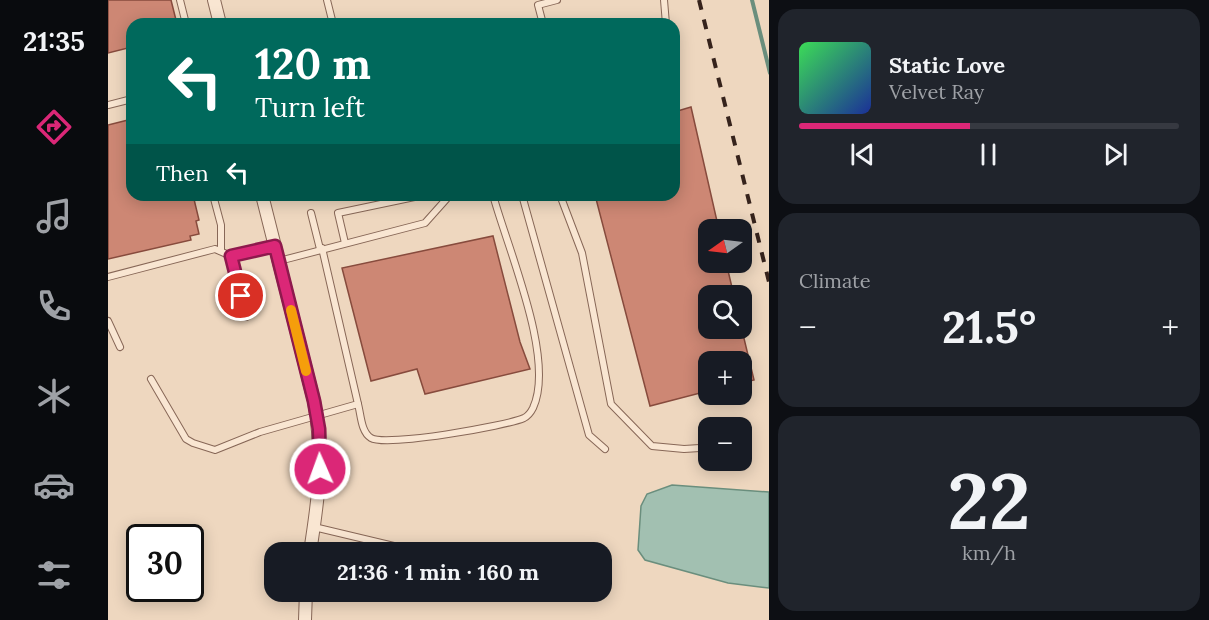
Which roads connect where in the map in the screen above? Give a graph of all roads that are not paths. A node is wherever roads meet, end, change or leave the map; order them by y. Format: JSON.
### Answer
{"nodes":[{"id":1,"x":180,"y":0,"type":"edge"},
{"id":2,"x":214,"y":0,"type":"edge"},
{"id":3,"x":327,"y":0,"type":"edge"},
{"id":4,"x":557,"y":0,"type":"edge"},
{"id":5,"x":664,"y":0,"type":"edge"},
{"id":6,"x":184,"y":18,"type":"edge"},
{"id":7,"x":218,"y":18,"type":"edge"},
{"id":8,"x":332,"y":18,"type":"edge"},
{"id":9,"x":541,"y":18,"type":"edge"},
{"id":10,"x":666,"y":18,"type":"edge"},
{"id":11,"x":126,"y":100,"type":"edge"},
{"id":12,"x":108,"y":105,"type":"edge"},
{"id":13,"x":215,"y":201,"type":"edge"},
{"id":14,"x":264,"y":201,"type":"edge"},
{"id":15,"x":395,"y":201,"type":"edge"},
{"id":16,"x":445,"y":201,"type":"edge"},
{"id":17,"x":496,"y":201,"type":"edge"},
{"id":18,"x":524,"y":201,"type":"edge"},
{"id":19,"x":563,"y":201,"type":"edge"},
{"id":20,"x":311,"y":213,"type":"dead end"},
{"id":21,"x":345,"y":243,"type":"junction"},
{"id":22,"x":275,"y":246,"type":"junction"},
{"id":23,"x":321,"y":249,"type":"junction"},
{"id":24,"x":221,"y":251,"type":"junction"},
{"id":25,"x":231,"y":256,"type":"junction"},
{"id":26,"x":279,"y":261,"type":"junction"},
{"id":27,"x":108,"y":277,"type":"edge"},
{"id":28,"x":246,"y":317,"type":"dead end"},
{"id":29,"x":108,"y":321,"type":"edge"},
{"id":30,"x":120,"y":346,"type":"dead end"},
{"id":31,"x":151,"y":379,"type":"dead end"},
{"id":32,"x":358,"y":404,"type":"junction"},
{"id":33,"x":316,"y":417,"type":"junction"},
{"id":34,"x":698,"y":448,"type":"edge"},
{"id":35,"x":605,"y":449,"type":"dead end"},
{"id":36,"x":314,"y":527,"type":"junction"},
{"id":37,"x":312,"y":542,"type":"edge"},
{"id":38,"x":377,"y":542,"type":"edge"},
{"id":39,"x":306,"y":602,"type":"edge"},
{"id":40,"x":306,"y":620,"type":"edge"}],
"edges":[{"from":1,"to":6,"type":"lane"},
{"from":2,"to":7,"type":"street"},
{"from":3,"to":8,"type":"lane"},
{"from":4,"to":9,"type":"lane"},
{"from":5,"to":10,"type":"lane"},
{"from":11,"to":12,"type":"lane"},
{"from":13,"to":24,"type":"lane"},
{"from":14,"to":22,"type":"street"},
{"from":15,"to":21,"type":"lane"},
{"from":16,"to":21,"type":"lane"},
{"from":17,"to":32,"type":"lane"},
{"from":18,"to":35,"type":"lane"},
{"from":19,"to":34,"type":"lane"},
{"from":20,"to":23,"type":"lane"},
{"from":21,"to":23,"type":"lane"},
{"from":22,"to":25,"type":"lane"},
{"from":22,"to":26,"type":"street"},
{"from":23,"to":26,"type":"lane"},
{"from":23,"to":32,"type":"lane"},
{"from":24,"to":25,"type":"lane"},
{"from":24,"to":27,"type":"lane"},
{"from":25,"to":28,"type":"lane"},
{"from":26,"to":33,"type":"street"},
{"from":29,"to":30,"type":"lane"},
{"from":31,"to":33,"type":"lane"},
{"from":32,"to":33,"type":"lane"},
{"from":33,"to":36,"type":"street"},
{"from":36,"to":37,"type":"street"},
{"from":36,"to":38,"type":"lane"},
{"from":39,"to":40,"type":"street"}]}
